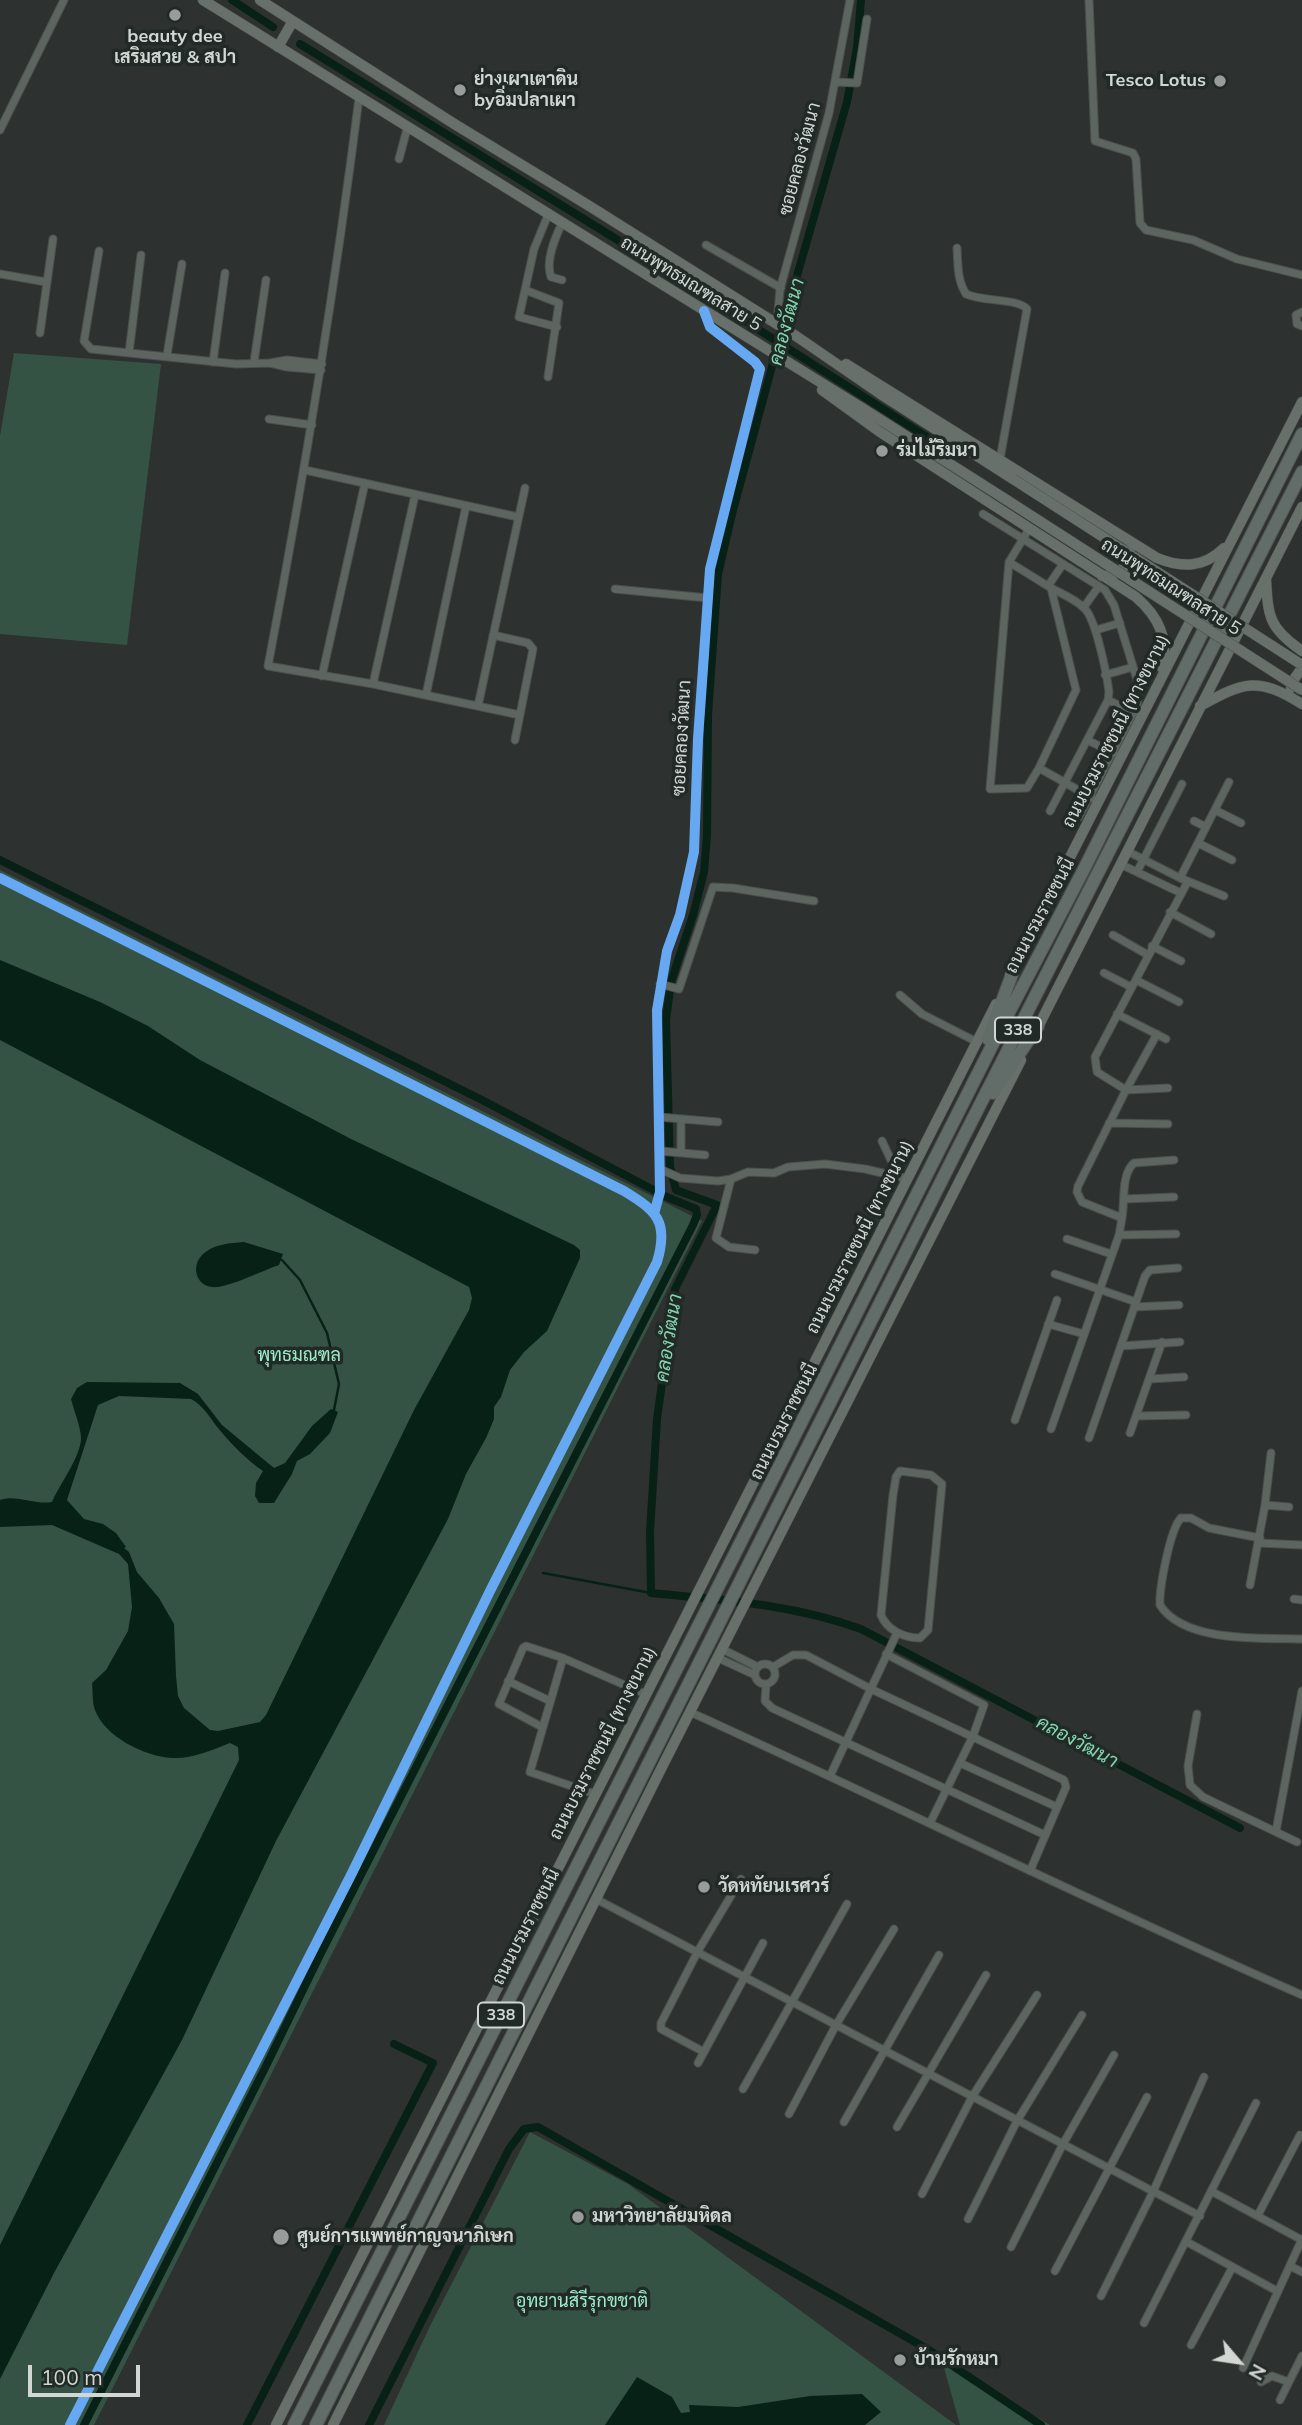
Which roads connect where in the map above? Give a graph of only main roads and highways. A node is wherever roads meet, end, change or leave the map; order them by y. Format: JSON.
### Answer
{"nodes":[{"id":1,"x":202,"y":0,"type":"edge"},
{"id":2,"x":260,"y":0,"type":"edge"},
{"id":3,"x":293,"y":21,"type":"junction"},
{"id":4,"x":278,"y":47,"type":"junction"},
{"id":5,"x":811,"y":347,"type":"junction"},
{"id":6,"x":798,"y":370,"type":"junction"},
{"id":7,"x":1302,"y":401,"type":"edge"},
{"id":8,"x":1302,"y":435,"type":"edge"},
{"id":9,"x":1302,"y":472,"type":"edge"},
{"id":10,"x":1302,"y":507,"type":"edge"},
{"id":11,"x":1233,"y":538,"type":"junction"},
{"id":12,"x":1130,"y":541,"type":"junction"},
{"id":13,"x":1266,"y":578,"type":"junction"},
{"id":14,"x":1100,"y":581,"type":"junction"},
{"id":15,"x":1302,"y":651,"type":"edge"},
{"id":16,"x":1302,"y":666,"type":"edge"},
{"id":17,"x":1158,"y":682,"type":"junction"},
{"id":18,"x":1302,"y":690,"type":"edge"},
{"id":19,"x":1300,"y":702,"type":"edge"},
{"id":20,"x":1200,"y":706,"type":"junction"},
{"id":21,"x":1014,"y":969,"type":"junction"},
{"id":22,"x":1038,"y":1026,"type":"junction"},
{"id":23,"x":946,"y":1140,"type":"junction"},
{"id":24,"x":961,"y":1142,"type":"junction"},
{"id":25,"x":276,"y":2425,"type":"edge"},
{"id":26,"x":294,"y":2425,"type":"edge"},
{"id":27,"x":316,"y":2425,"type":"edge"},
{"id":28,"x":333,"y":2425,"type":"edge"}],
"edges":[{"from":1,"to":4,"type":"main road","name":"ถนนพุทธมณฑลสาย 5"},
{"from":2,"to":3,"type":"main road","name":"ถนนพุทธมณฑลสาย 5"},
{"from":3,"to":4,"type":"main road"},
{"from":3,"to":5,"type":"main road","name":"ถนนพุทธมณฑลสาย 5"},
{"from":4,"to":6,"type":"main road","name":"ถนนพุทธมณฑลสาย 5"},
{"from":5,"to":12,"type":"main road"},
{"from":5,"to":16,"type":"main road","name":"ถนนพุทธมณฑลสาย 5","bridge":true},
{"from":6,"to":14,"type":"main road"},
{"from":6,"to":18,"type":"main road","name":"ถนนพุทธมณฑลสาย 5","bridge":true},
{"from":7,"to":11,"type":"main road","name":"ถนนบรมราชชนนี (ทางขนาน)","number":"338"},
{"from":8,"to":23,"type":"highway","name":"ถนนบรมราชชนนี","number":"338"},
{"from":9,"to":24,"type":"highway","name":"ถนนบรมราชชนนี","number":"338"},
{"from":10,"to":13,"type":"main road","number":"338"},
{"from":11,"to":12,"type":"main road"},
{"from":11,"to":17,"type":"main road","name":"ถนนบรมราชชนนี (ทางขนาน)","number":"338"},
{"from":12,"to":14,"type":"main road"},
{"from":13,"to":15,"type":"main road"},
{"from":13,"to":20,"type":"main road","number":"338"},
{"from":14,"to":17,"type":"main road"},
{"from":16,"to":19,"type":"main road"},
{"from":17,"to":21,"type":"main road","name":"ถนนบรมราชชนนี (ทางขนาน)","number":"338"},
{"from":19,"to":20,"type":"main road"},
{"from":20,"to":22,"type":"main road","number":"338"},
{"from":21,"to":23,"type":"highway"},
{"from":21,"to":25,"type":"main road","name":"ถนนบรมราชชนนี (ทางขนาน)","number":"338"},
{"from":22,"to":24,"type":"highway"},
{"from":22,"to":28,"type":"main road","number":"338"},
{"from":23,"to":26,"type":"highway","name":"ถนนบรมราชชนนี","number":"338"},
{"from":24,"to":27,"type":"highway","name":"ถนนบรมราชชนนี","number":"338"}]}
